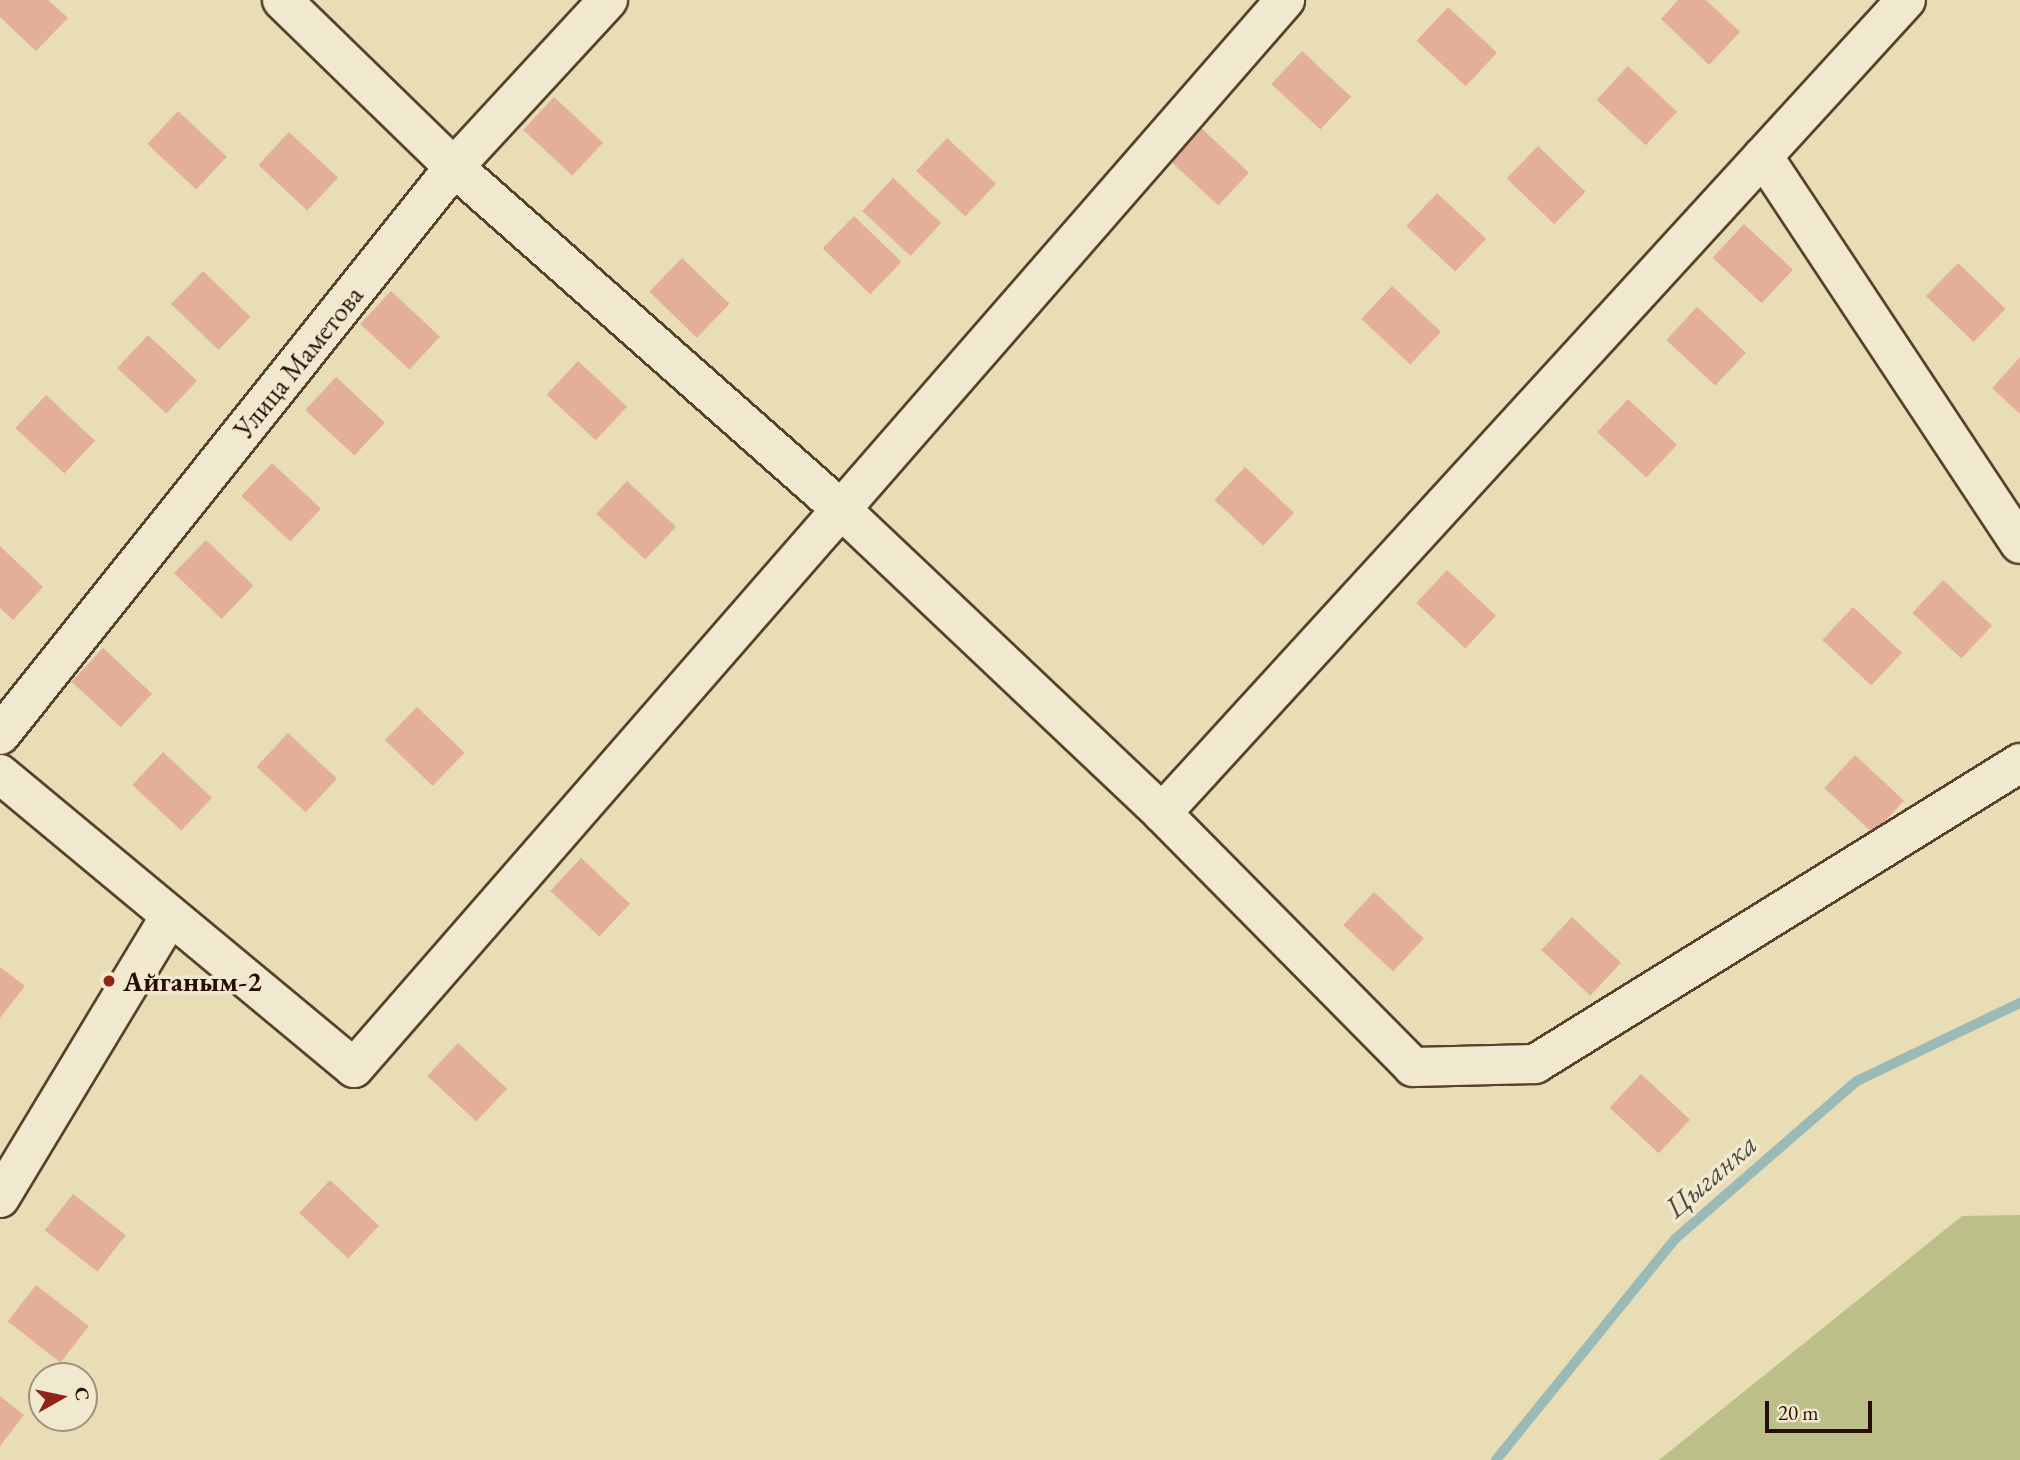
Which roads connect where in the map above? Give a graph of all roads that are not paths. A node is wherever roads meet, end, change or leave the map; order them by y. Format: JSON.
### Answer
{"nodes":[{"id":1,"x":282,"y":0,"type":"edge"},
{"id":2,"x":608,"y":0,"type":"edge"},
{"id":3,"x":1285,"y":0,"type":"edge"},
{"id":4,"x":1906,"y":0,"type":"edge"},
{"id":5,"x":1763,"y":156,"type":"junction"},
{"id":6,"x":454,"y":167,"type":"junction"},
{"id":7,"x":843,"y":511,"type":"junction"},
{"id":8,"x":2020,"y":544,"type":"edge"},
{"id":9,"x":0,"y":735,"type":"edge"},
{"id":10,"x":2020,"y":763,"type":"edge"},
{"id":11,"x":0,"y":774,"type":"edge"},
{"id":12,"x":1162,"y":813,"type":"junction"},
{"id":13,"x":170,"y":916,"type":"junction"},
{"id":14,"x":0,"y":1198,"type":"edge"}],
"edges":[{"from":1,"to":6,"type":"street"},
{"from":2,"to":6,"type":"street","name":"Улица Маметова"},
{"from":3,"to":7,"type":"street"},
{"from":4,"to":5,"type":"street"},
{"from":5,"to":8,"type":"street"},
{"from":5,"to":12,"type":"street"},
{"from":6,"to":7,"type":"street"},
{"from":6,"to":9,"type":"street","name":"Улица Маметова"},
{"from":7,"to":12,"type":"street"},
{"from":7,"to":13,"type":"street"},
{"from":10,"to":12,"type":"street"},
{"from":11,"to":13,"type":"street"},
{"from":13,"to":14,"type":"street"}]}
